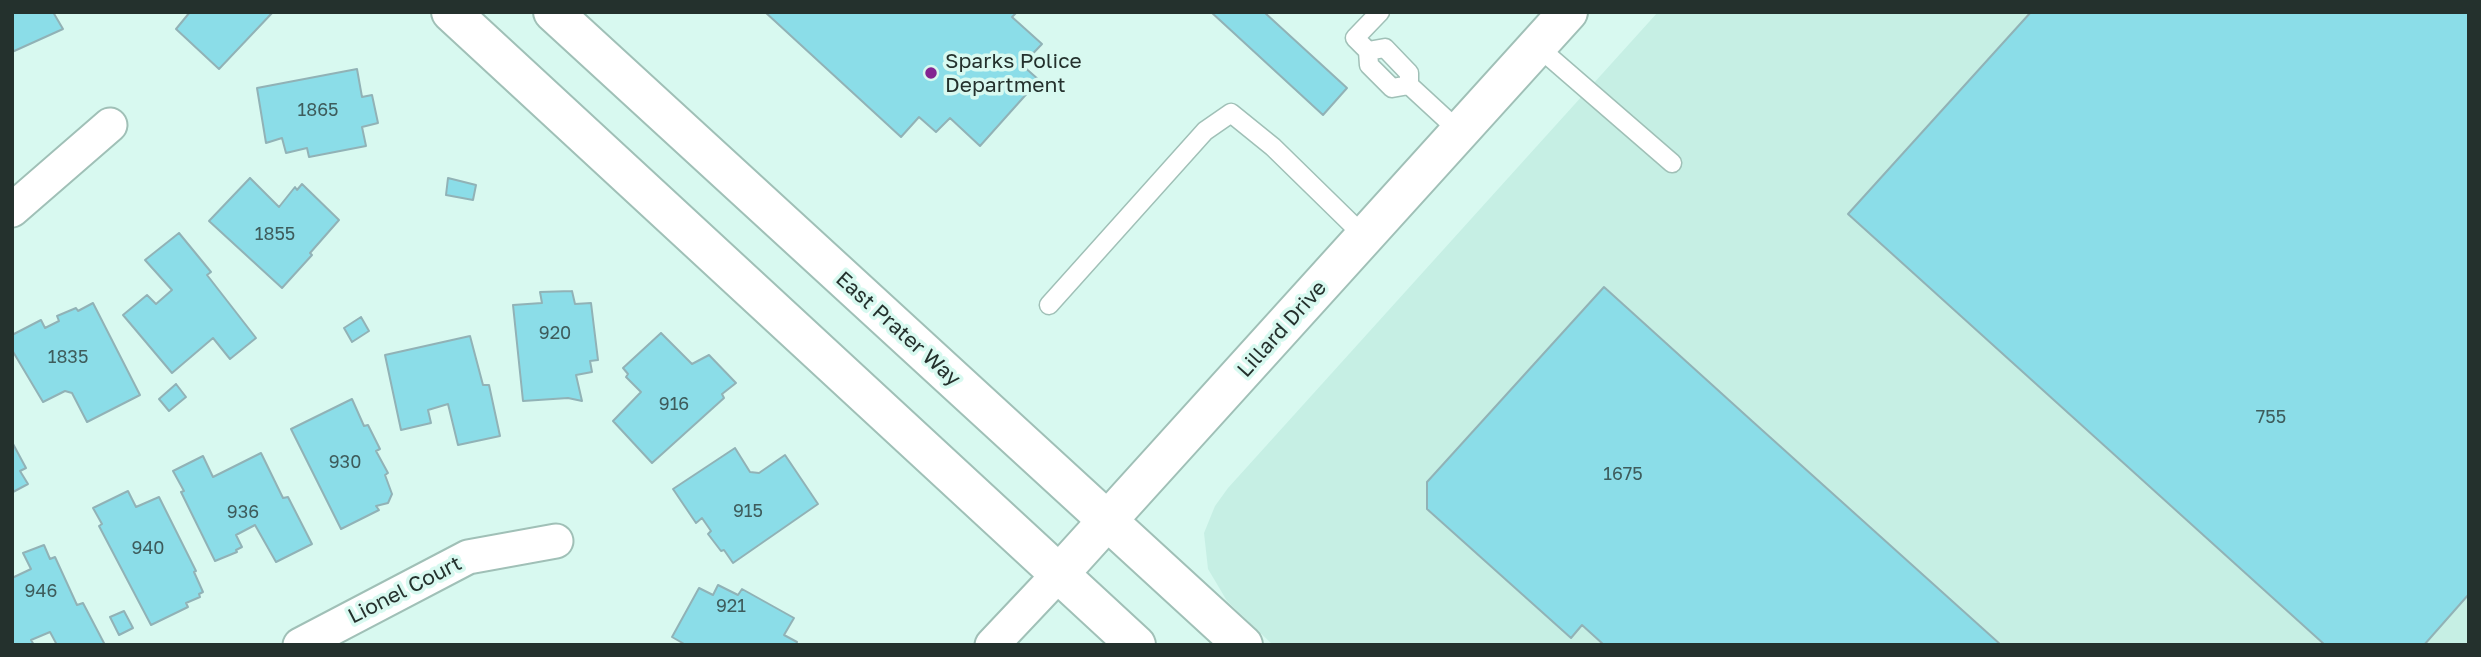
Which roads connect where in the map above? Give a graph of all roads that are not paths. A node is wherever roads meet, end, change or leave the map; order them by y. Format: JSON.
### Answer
{"nodes":[{"id":1,"x":451,"y":12,"type":"edge"},
{"id":2,"x":552,"y":12,"type":"edge"},
{"id":3,"x":1380,"y":12,"type":"edge"},
{"id":4,"x":1568,"y":12,"type":"edge"},
{"id":5,"x":1537,"y":46,"type":"junction"},
{"id":6,"x":110,"y":125,"type":"dead end"},
{"id":7,"x":1460,"y":132,"type":"junction"},
{"id":8,"x":1672,"y":163,"type":"dead end"},
{"id":9,"x":12,"y":210,"type":"edge"},
{"id":10,"x":1365,"y":237,"type":"junction"},
{"id":11,"x":1049,"y":305,"type":"dead end"},
{"id":12,"x":1109,"y":521,"type":"junction"},
{"id":13,"x":556,"y":541,"type":"dead end"},
{"id":14,"x":1059,"y":574,"type":"junction"},
{"id":15,"x":300,"y":645,"type":"edge"},
{"id":16,"x":992,"y":645,"type":"edge"},
{"id":17,"x":1136,"y":645,"type":"edge"},
{"id":18,"x":1244,"y":645,"type":"edge"}],
"edges":[{"from":1,"to":14,"type":"main road"},
{"from":2,"to":12,"type":"main road","name":"East Prater Way"},
{"from":3,"to":7,"type":"lane"},
{"from":4,"to":5,"type":"main road","name":"Lillard Drive"},
{"from":5,"to":7,"type":"main road","name":"Lillard Drive"},
{"from":5,"to":8,"type":"lane"},
{"from":6,"to":9,"type":"street"},
{"from":7,"to":10,"type":"main road","name":"Lillard Drive"},
{"from":10,"to":11,"type":"lane"},
{"from":10,"to":12,"type":"main road","name":"Lillard Drive"},
{"from":12,"to":14,"type":"main road","name":"Lillard Drive"},
{"from":12,"to":18,"type":"main road","name":"East Prater Way"},
{"from":13,"to":15,"type":"street","name":"Lionel Court"},
{"from":14,"to":16,"type":"street","name":"Lillard Drive"},
{"from":14,"to":17,"type":"main road"}]}
